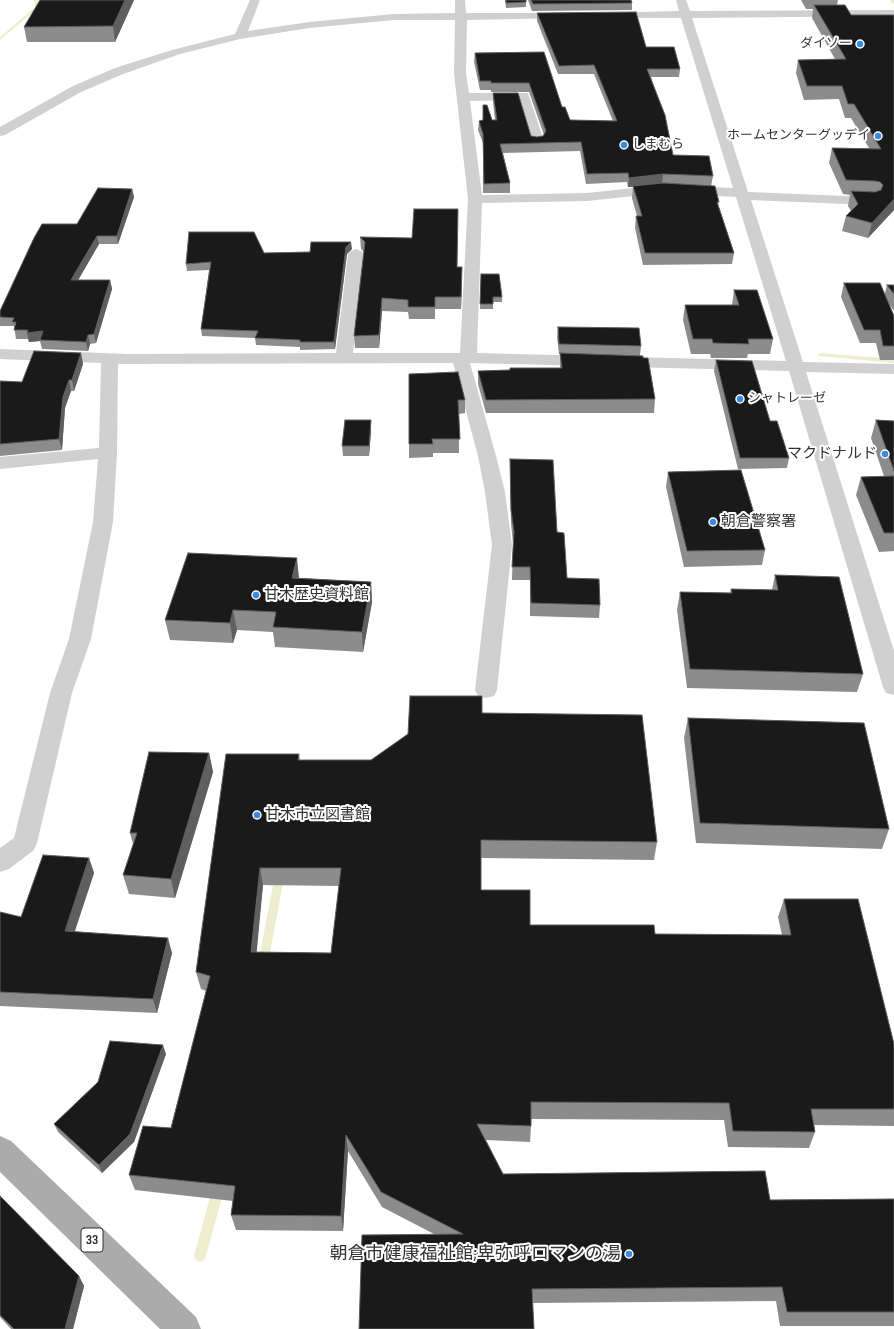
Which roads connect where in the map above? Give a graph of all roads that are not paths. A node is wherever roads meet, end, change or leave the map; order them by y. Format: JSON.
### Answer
{"nodes":[{"id":1,"x":255,"y":0,"type":"edge"},
{"id":2,"x":460,"y":0,"type":"edge"},
{"id":3,"x":682,"y":7,"type":"edge"},
{"id":4,"x":894,"y":13,"type":"edge"},
{"id":5,"x":577,"y":15,"type":"edge"},
{"id":6,"x":592,"y":15,"type":"edge"},
{"id":7,"x":461,"y":16,"type":"junction"},
{"id":8,"x":240,"y":36,"type":"junction"},
{"id":9,"x":463,"y":97,"type":"junction"},
{"id":10,"x":0,"y":132,"type":"edge"},
{"id":11,"x":537,"y":141,"type":"edge"},
{"id":12,"x":742,"y":195,"type":"junction"},
{"id":13,"x":475,"y":199,"type":"junction"},
{"id":14,"x":871,"y":201,"type":"edge"},
{"id":15,"x":356,"y":254,"type":"dead end"},
{"id":16,"x":0,"y":354,"type":"edge"},
{"id":17,"x":110,"y":358,"type":"junction"},
{"id":18,"x":344,"y":358,"type":"junction"},
{"id":19,"x":464,"y":358,"type":"junction"},
{"id":20,"x":795,"y":366,"type":"junction"},
{"id":21,"x":894,"y":369,"type":"edge"},
{"id":22,"x":108,"y":453,"type":"junction"},
{"id":23,"x":0,"y":463,"type":"edge"},
{"id":24,"x":894,"y":687,"type":"edge"},
{"id":25,"x":486,"y":690,"type":"dead end"},
{"id":26,"x":0,"y":862,"type":"edge"},
{"id":27,"x":0,"y":1151,"type":"edge"},
{"id":28,"x":184,"y":1329,"type":"edge"}],
"edges":[{"from":1,"to":8,"type":"street"},
{"from":2,"to":7,"type":"street"},
{"from":3,"to":4,"type":"street"},
{"from":3,"to":6,"type":"street"},
{"from":3,"to":12,"type":"street"},
{"from":5,"to":7,"type":"street"},
{"from":7,"to":8,"type":"street"},
{"from":7,"to":9,"type":"street"},
{"from":8,"to":10,"type":"street"},
{"from":9,"to":11,"type":"street"},
{"from":9,"to":13,"type":"street"},
{"from":12,"to":13,"type":"street"},
{"from":12,"to":14,"type":"street"},
{"from":12,"to":20,"type":"street"},
{"from":13,"to":19,"type":"street"},
{"from":15,"to":18,"type":"street"},
{"from":16,"to":17,"type":"street"},
{"from":17,"to":18,"type":"street"},
{"from":17,"to":22,"type":"street"},
{"from":18,"to":19,"type":"street"},
{"from":19,"to":20,"type":"street"},
{"from":19,"to":25,"type":"street"},
{"from":20,"to":21,"type":"street"},
{"from":20,"to":24,"type":"street"},
{"from":22,"to":23,"type":"street"},
{"from":22,"to":26,"type":"street"},
{"from":27,"to":28,"type":"main road","number":"33"}]}
